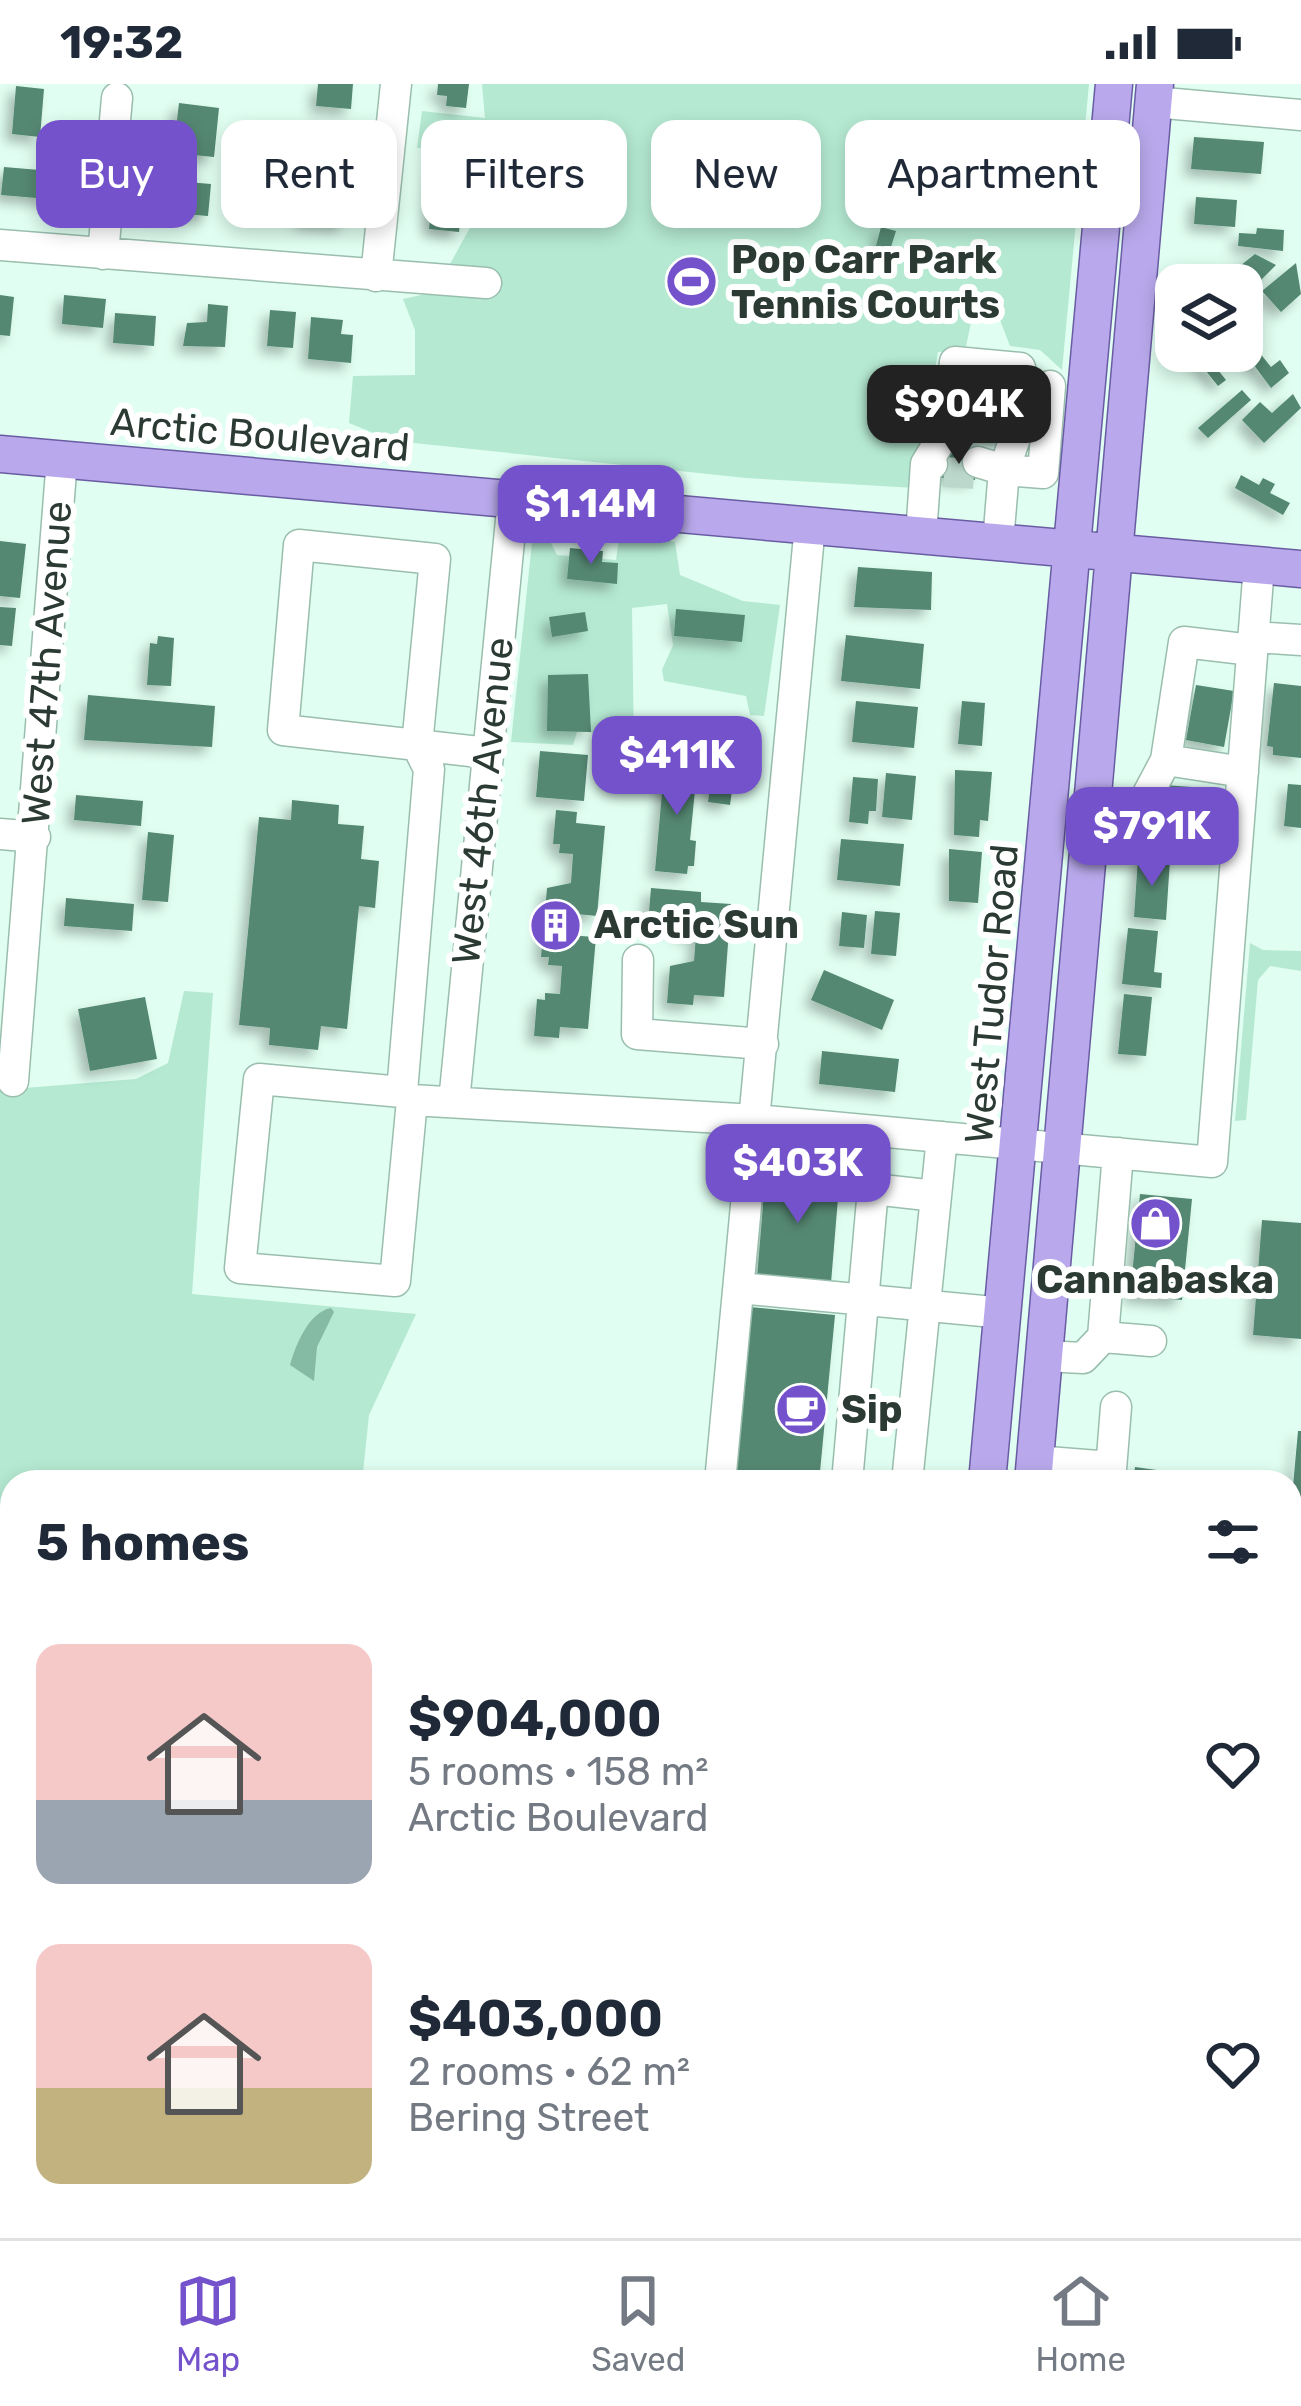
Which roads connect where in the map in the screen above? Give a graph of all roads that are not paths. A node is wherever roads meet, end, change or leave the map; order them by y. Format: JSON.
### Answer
{"nodes":[{"id":1,"x":396,"y":84,"type":"edge"},
{"id":2,"x":1114,"y":84,"type":"edge"},
{"id":3,"x":1154,"y":93,"type":"edge"},
{"id":4,"x":117,"y":98,"type":"dead end"},
{"id":5,"x":1301,"y":115,"type":"edge"},
{"id":6,"x":0,"y":245,"type":"edge"},
{"id":7,"x":103,"y":254,"type":"junction"},
{"id":8,"x":376,"y":276,"type":"junction"},
{"id":9,"x":486,"y":283,"type":"dead end"},
{"id":10,"x":1088,"y":389,"type":"junction"},
{"id":11,"x":1029,"y":390,"type":"junction"},
{"id":12,"x":1016,"y":435,"type":"tunnel mouth"},
{"id":13,"x":0,"y":454,"type":"edge"},
{"id":14,"x":62,"y":459,"type":"junction"},
{"id":15,"x":987,"y":469,"type":"junction"},
{"id":16,"x":1043,"y":473,"type":"junction"},
{"id":17,"x":1081,"y":476,"type":"junction"},
{"id":18,"x":513,"y":500,"type":"junction"},
{"id":19,"x":811,"y":525,"type":"junction"},
{"id":20,"x":921,"y":536,"type":"junction"},
{"id":21,"x":998,"y":542,"type":"junction"},
{"id":22,"x":1075,"y":549,"type":"junction"},
{"id":23,"x":1113,"y":552,"type":"junction"},
{"id":24,"x":1259,"y":566,"type":"junction"},
{"id":25,"x":1301,"y":569,"type":"edge"},
{"id":26,"x":1301,"y":640,"type":"edge"},
{"id":27,"x":1253,"y":644,"type":"junction"},
{"id":28,"x":417,"y":745,"type":"junction"},
{"id":29,"x":488,"y":753,"type":"junction"},
{"id":30,"x":1166,"y":760,"type":"junction"},
{"id":31,"x":1243,"y":772,"type":"junction"},
{"id":32,"x":1091,"y":806,"type":"junction"},
{"id":33,"x":0,"y":834,"type":"edge"},
{"id":34,"x":34,"y":837,"type":"junction"},
{"id":35,"x":638,"y":960,"type":"dead end"},
{"id":36,"x":13,"y":969,"type":"edge"},
{"id":37,"x":763,"y":1044,"type":"junction"},
{"id":38,"x":13,"y":1081,"type":"dead end"},
{"id":39,"x":407,"y":1096,"type":"junction"},
{"id":40,"x":454,"y":1102,"type":"junction"},
{"id":41,"x":756,"y":1120,"type":"junction"},
{"id":42,"x":942,"y":1137,"type":"junction"},
{"id":43,"x":1020,"y":1143,"type":"junction"},
{"id":44,"x":1061,"y":1148,"type":"junction"},
{"id":45,"x":1118,"y":1153,"type":"junction"},
{"id":46,"x":936,"y":1196,"type":"junction"},
{"id":47,"x":739,"y":1288,"type":"junction"},
{"id":48,"x":863,"y":1298,"type":"junction"},
{"id":49,"x":925,"y":1304,"type":"junction"},
{"id":50,"x":1004,"y":1313,"type":"junction"},
{"id":51,"x":1103,"y":1337,"type":"junction"},
{"id":52,"x":1151,"y":1341,"type":"dead end"},
{"id":53,"x":1044,"y":1356,"type":"junction"},
{"id":54,"x":1116,"y":1407,"type":"dead end"},
{"id":55,"x":721,"y":1470,"type":"edge"},
{"id":56,"x":848,"y":1470,"type":"edge"},
{"id":57,"x":908,"y":1470,"type":"edge"},
{"id":58,"x":988,"y":1470,"type":"edge"},
{"id":59,"x":1034,"y":1470,"type":"edge"},
{"id":60,"x":1110,"y":1470,"type":"edge"}],
"edges":[{"from":1,"to":8,"type":"street"},
{"from":2,"to":10,"type":"main road","name":"West Tudor Road"},
{"from":3,"to":5,"type":"street"},
{"from":3,"to":23,"type":"main road"},
{"from":4,"to":7,"type":"street"},
{"from":6,"to":7,"type":"street"},
{"from":7,"to":8,"type":"street"},
{"from":8,"to":9,"type":"street"},
{"from":10,"to":11,"type":"street"},
{"from":10,"to":17,"type":"main road","name":"West Tudor Road"},
{"from":11,"to":16,"type":"street"},
{"from":11,"to":20,"type":"street"},
{"from":12,"to":15,"type":"street"},
{"from":13,"to":14,"type":"main road","name":"Arctic Boulevard"},
{"from":14,"to":18,"type":"main road","name":"Arctic Boulevard"},
{"from":14,"to":34,"type":"street","name":"West 47th Avenue"},
{"from":15,"to":16,"type":"street"},
{"from":15,"to":21,"type":"street"},
{"from":16,"to":17,"type":"street"},
{"from":17,"to":22,"type":"main road","name":"West Tudor Road"},
{"from":18,"to":19,"type":"main road","name":"Arctic Boulevard"},
{"from":18,"to":29,"type":"street","name":"West 46th Avenue"},
{"from":19,"to":20,"type":"main road","name":"Arctic Boulevard"},
{"from":19,"to":37,"type":"street"},
{"from":20,"to":21,"type":"main road","name":"Arctic Boulevard"},
{"from":21,"to":22,"type":"main road","name":"Arctic Boulevard"},
{"from":22,"to":23,"type":"main road","name":"Arctic Boulevard"},
{"from":22,"to":43,"type":"main road","name":"West Tudor Road"},
{"from":23,"to":24,"type":"main road","name":"Arctic Boulevard"},
{"from":23,"to":32,"type":"main road"},
{"from":24,"to":25,"type":"main road","name":"Arctic Boulevard"},
{"from":24,"to":27,"type":"street"},
{"from":26,"to":27,"type":"street"},
{"from":27,"to":30,"type":"street"},
{"from":27,"to":31,"type":"street"},
{"from":28,"to":28,"type":"street"},
{"from":28,"to":29,"type":"street"},
{"from":28,"to":39,"type":"street"},
{"from":29,"to":40,"type":"street","name":"West 46th Avenue"},
{"from":30,"to":31,"type":"street"},
{"from":30,"to":32,"type":"street"},
{"from":31,"to":45,"type":"street"},
{"from":32,"to":44,"type":"main road"},
{"from":33,"to":34,"type":"street"},
{"from":34,"to":36,"type":"street","name":"West 47th Avenue"},
{"from":35,"to":37,"type":"street"},
{"from":36,"to":38,"type":"street","name":"West 47th Avenue"},
{"from":37,"to":41,"type":"street"},
{"from":39,"to":39,"type":"street"},
{"from":39,"to":40,"type":"street"},
{"from":40,"to":41,"type":"street"},
{"from":41,"to":42,"type":"street"},
{"from":41,"to":47,"type":"street"},
{"from":42,"to":43,"type":"street"},
{"from":42,"to":46,"type":"street"},
{"from":43,"to":44,"type":"street"},
{"from":43,"to":50,"type":"main road","name":"West Tudor Road"},
{"from":44,"to":45,"type":"street"},
{"from":44,"to":53,"type":"main road"},
{"from":45,"to":51,"type":"street"},
{"from":46,"to":48,"type":"street"},
{"from":46,"to":49,"type":"street"},
{"from":47,"to":48,"type":"street"},
{"from":47,"to":55,"type":"street"},
{"from":48,"to":49,"type":"street"},
{"from":48,"to":56,"type":"street"},
{"from":49,"to":50,"type":"street"},
{"from":49,"to":57,"type":"street"},
{"from":50,"to":58,"type":"main road","name":"West Tudor Road"},
{"from":51,"to":52,"type":"street"},
{"from":51,"to":53,"type":"street"},
{"from":53,"to":59,"type":"main road"},
{"from":54,"to":60,"type":"street"}]}
